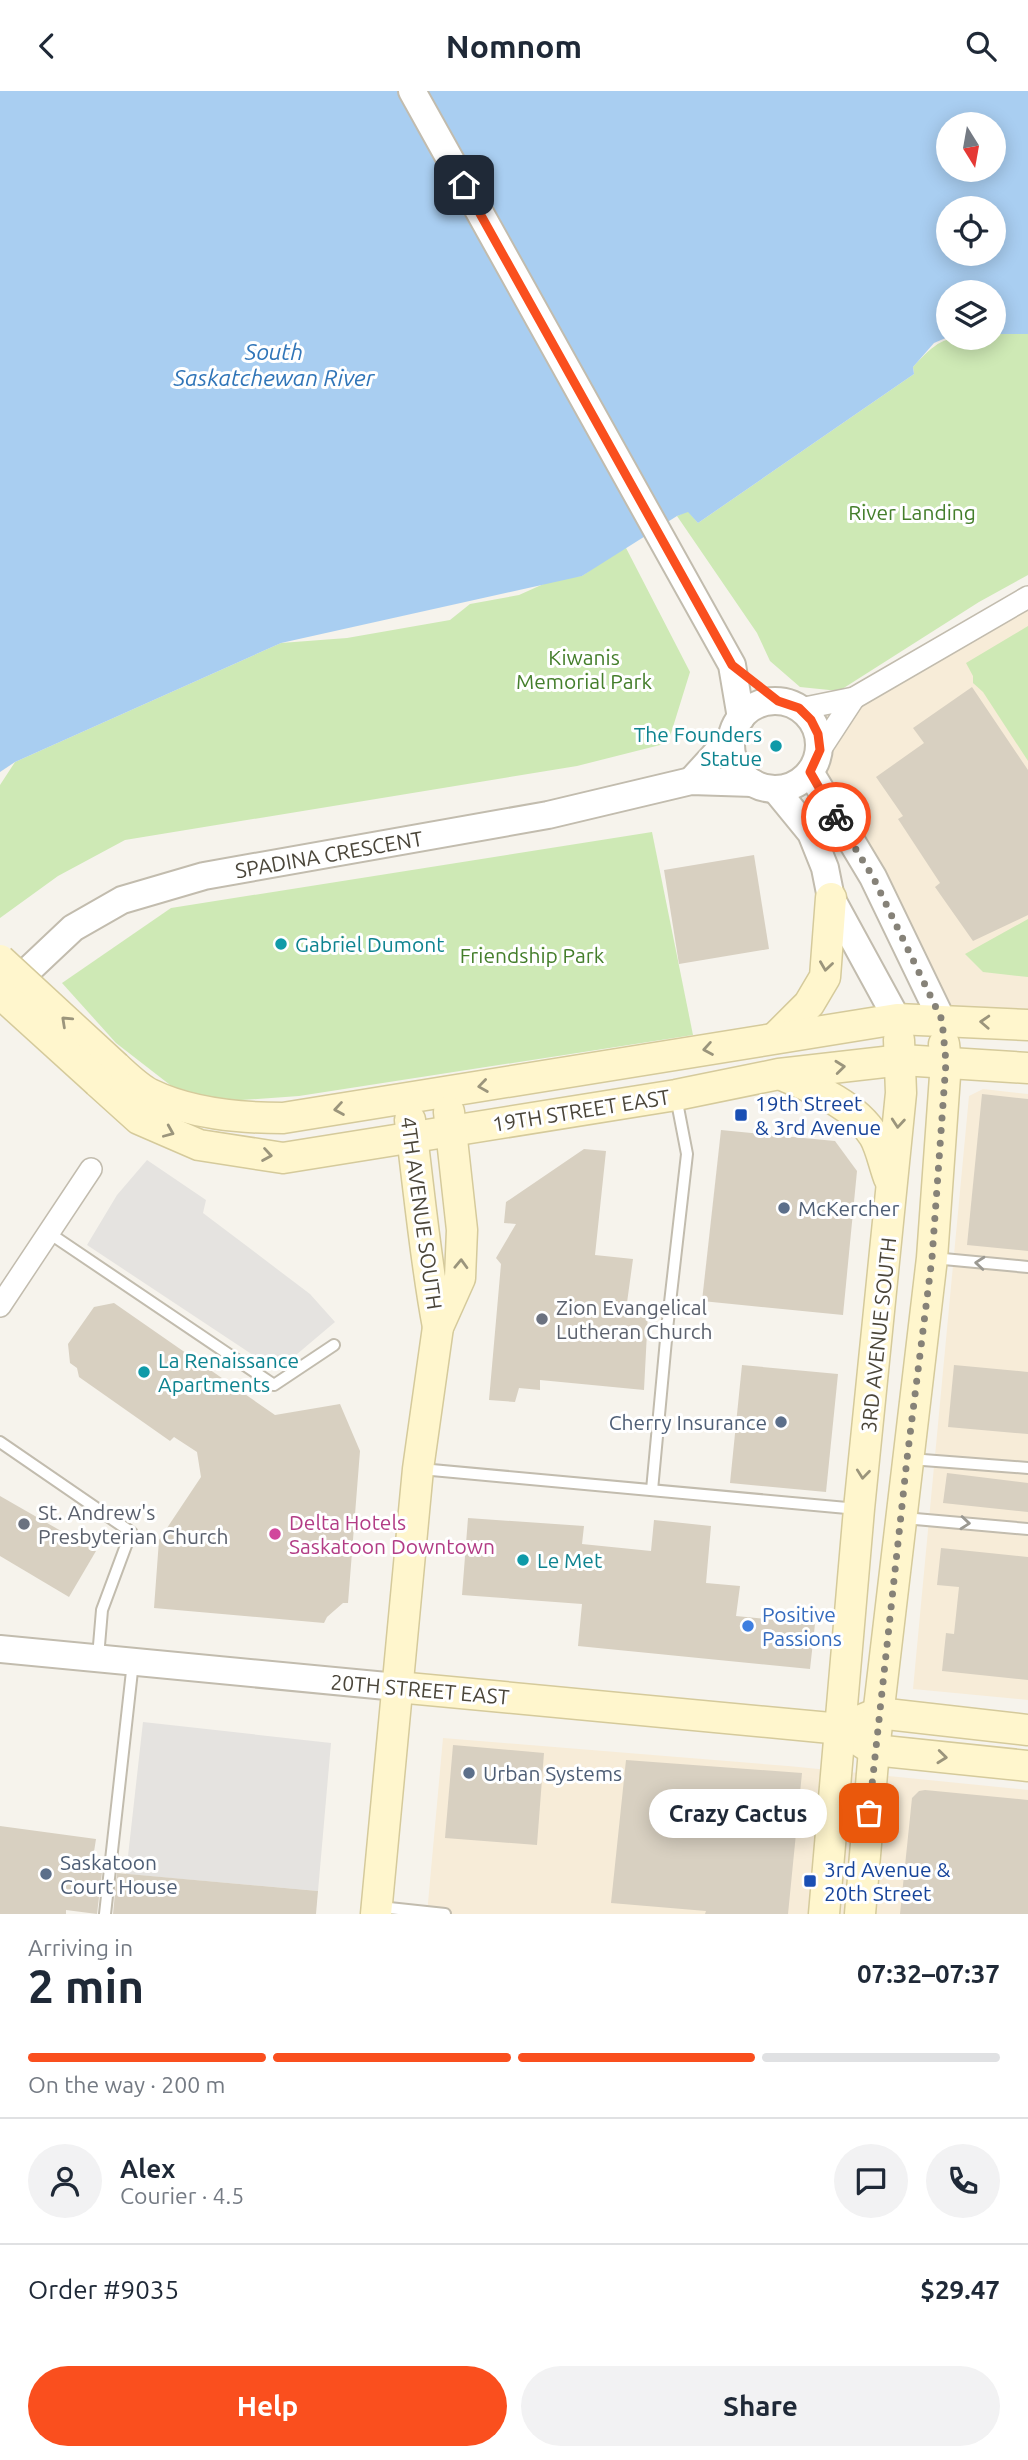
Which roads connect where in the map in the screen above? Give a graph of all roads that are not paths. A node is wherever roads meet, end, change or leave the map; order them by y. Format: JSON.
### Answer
{"nodes":[{"id":1,"x":412,"y":91,"type":"edge"},
{"id":2,"x":1028,"y":597,"type":"edge"},
{"id":3,"x":732,"y":665,"type":"junction"},
{"id":4,"x":854,"y":698,"type":"junction"},
{"id":5,"x":789,"y":705,"type":"junction"},
{"id":6,"x":736,"y":727,"type":"junction"},
{"id":7,"x":815,"y":761,"type":"junction"},
{"id":8,"x":691,"y":781,"type":"junction"},
{"id":9,"x":764,"y":786,"type":"junction"},
{"id":10,"x":831,"y":898,"type":"junction"},
{"id":11,"x":0,"y":960,"type":"edge"},
{"id":12,"x":0,"y":995,"type":"edge"},
{"id":13,"x":897,"y":1019,"type":"junction"},
{"id":14,"x":942,"y":1020,"type":"junction"},
{"id":15,"x":1028,"y":1025,"type":"edge"},
{"id":16,"x":775,"y":1038,"type":"junction"},
{"id":17,"x":902,"y":1060,"type":"junction"},
{"id":18,"x":946,"y":1062,"type":"junction"},
{"id":19,"x":1028,"y":1068,"type":"edge"},
{"id":20,"x":779,"y":1074,"type":"junction"},
{"id":21,"x":107,"y":1075,"type":"junction"},
{"id":22,"x":446,"y":1091,"type":"junction"},
{"id":23,"x":676,"y":1095,"type":"junction"},
{"id":24,"x":407,"y":1098,"type":"junction"},
{"id":25,"x":452,"y":1131,"type":"junction"},
{"id":26,"x":412,"y":1138,"type":"junction"},
{"id":27,"x":91,"y":1169,"type":"dead end"},
{"id":28,"x":893,"y":1187,"type":"junction"},
{"id":29,"x":49,"y":1233,"type":"junction"},
{"id":30,"x":932,"y":1258,"type":"junction"},
{"id":31,"x":1028,"y":1267,"type":"edge"},
{"id":32,"x":0,"y":1306,"type":"edge"},
{"id":33,"x":438,"y":1327,"type":"junction"},
{"id":34,"x":334,"y":1345,"type":"dead end"},
{"id":35,"x":0,"y":1442,"type":"edge"},
{"id":36,"x":907,"y":1459,"type":"junction"},
{"id":37,"x":1028,"y":1468,"type":"edge"},
{"id":38,"x":418,"y":1469,"type":"junction"},
{"id":39,"x":652,"y":1490,"type":"junction"},
{"id":40,"x":859,"y":1509,"type":"junction"},
{"id":41,"x":901,"y":1518,"type":"junction"},
{"id":42,"x":1028,"y":1529,"type":"edge"},
{"id":43,"x":0,"y":1649,"type":"edge"},
{"id":44,"x":98,"y":1657,"type":"junction"},
{"id":45,"x":133,"y":1662,"type":"junction"},
{"id":46,"x":397,"y":1687,"type":"junction"},
{"id":47,"x":878,"y":1713,"type":"junction"},
{"id":48,"x":841,"y":1729,"type":"junction"},
{"id":49,"x":1028,"y":1730,"type":"edge"},
{"id":50,"x":874,"y":1750,"type":"junction"},
{"id":51,"x":1028,"y":1766,"type":"edge"},
{"id":52,"x":377,"y":1910,"type":"edge"},
{"id":53,"x":105,"y":1914,"type":"edge"},
{"id":54,"x":445,"y":1914,"type":"edge"},
{"id":55,"x":824,"y":1914,"type":"edge"},
{"id":56,"x":860,"y":1914,"type":"edge"}],
"edges":[{"from":1,"to":3,"type":"street"},
{"from":2,"to":4,"type":"street"},
{"from":3,"to":5,"type":"street"},
{"from":3,"to":6,"type":"street"},
{"from":4,"to":5,"type":"street"},
{"from":4,"to":7,"type":"street"},
{"from":5,"to":6,"type":"street"},
{"from":5,"to":7,"type":"street"},
{"from":6,"to":8,"type":"street"},
{"from":6,"to":9,"type":"street"},
{"from":7,"to":9,"type":"street"},
{"from":7,"to":14,"type":"street","name":"3RD AVENUE SOUTH"},
{"from":8,"to":9,"type":"street","name":"SPADINA CRESCENT"},
{"from":8,"to":12,"type":"street","name":"SPADINA CRESCENT"},
{"from":9,"to":10,"type":"street","name":"3RD AVENUE SOUTH"},
{"from":10,"to":13,"type":"street","name":"3RD AVENUE SOUTH"},
{"from":10,"to":16,"type":"main road","one_way":true},
{"from":21,"to":11,"type":"main road","one_way":true,"bridge":true},
{"from":12,"to":21,"type":"main road","bridge":true},
{"from":13,"to":14,"type":"main road","name":"19TH STREET EAST"},
{"from":13,"to":16,"type":"main road","name":"19TH STREET EAST"},
{"from":13,"to":17,"type":"main road","name":"3RD AVENUE SOUTH"},
{"from":15,"to":14,"type":"main road","name":"19TH STREET EAST","one_way":true},
{"from":14,"to":18,"type":"main road","name":"3RD AVENUE SOUTH"},
{"from":16,"to":22,"type":"main road","name":"19TH STREET EAST","one_way":true},
{"from":17,"to":18,"type":"main road","name":"19TH STREET EAST"},
{"from":20,"to":17,"type":"main road","name":"19TH STREET EAST","one_way":true},
{"from":17,"to":28,"type":"main road","name":"3RD AVENUE SOUTH","one_way":true},
{"from":18,"to":19,"type":"main road","name":"19TH STREET EAST"},
{"from":18,"to":30,"type":"main road","name":"3RD AVENUE SOUTH"},
{"from":20,"to":23,"type":"main road","name":"19TH STREET EAST"},
{"from":20,"to":28,"type":"main road"},
{"from":24,"to":21,"type":"main road","name":"19TH STREET EAST","one_way":true},
{"from":21,"to":26,"type":"main road","name":"19TH STREET EAST","one_way":true},
{"from":22,"to":24,"type":"main road","name":"19TH STREET EAST"},
{"from":22,"to":25,"type":"main road","name":"4TH AVENUE SOUTH"},
{"from":23,"to":25,"type":"main road","name":"19TH STREET EAST"},
{"from":23,"to":39,"type":"lane"},
{"from":24,"to":26,"type":"main road","name":"4TH AVENUE SOUTH"},
{"from":25,"to":26,"type":"main road","name":"19TH STREET EAST"},
{"from":33,"to":25,"type":"main road","name":"4TH AVENUE SOUTH","one_way":true},
{"from":26,"to":33,"type":"main road","name":"4TH AVENUE SOUTH"},
{"from":27,"to":29,"type":"street"},
{"from":28,"to":40,"type":"main road","name":"3RD AVENUE SOUTH","one_way":true},
{"from":29,"to":32,"type":"street"},
{"from":29,"to":34,"type":"lane"},
{"from":31,"to":30,"type":"lane","one_way":true},
{"from":30,"to":36,"type":"main road","name":"3RD AVENUE SOUTH"},
{"from":33,"to":38,"type":"main road","name":"4TH AVENUE SOUTH"},
{"from":35,"to":44,"type":"lane"},
{"from":36,"to":37,"type":"lane"},
{"from":36,"to":41,"type":"main road","name":"3RD AVENUE SOUTH"},
{"from":38,"to":39,"type":"lane"},
{"from":38,"to":46,"type":"main road","name":"4TH AVENUE SOUTH"},
{"from":39,"to":40,"type":"lane"},
{"from":40,"to":48,"type":"main road","name":"3RD AVENUE SOUTH"},
{"from":41,"to":42,"type":"lane","one_way":true},
{"from":41,"to":47,"type":"main road","name":"3RD AVENUE SOUTH"},
{"from":43,"to":44,"type":"street","name":"20TH STREET EAST"},
{"from":44,"to":45,"type":"street","name":"20TH STREET EAST"},
{"from":45,"to":46,"type":"street","name":"20TH STREET EAST"},
{"from":45,"to":53,"type":"lane"},
{"from":46,"to":48,"type":"main road","name":"20TH STREET EAST"},
{"from":46,"to":52,"type":"main road","name":"4TH AVENUE SOUTH"},
{"from":47,"to":48,"type":"main road","name":"20TH STREET EAST"},
{"from":47,"to":49,"type":"main road","name":"20TH STREET EAST"},
{"from":47,"to":50,"type":"main road","name":"3RD AVENUE SOUTH"},
{"from":48,"to":50,"type":"main road","name":"20TH STREET EAST"},
{"from":48,"to":55,"type":"main road","name":"3RD AVENUE SOUTH"},
{"from":50,"to":51,"type":"main road","name":"20TH STREET EAST","one_way":true},
{"from":50,"to":56,"type":"main road","name":"3RD AVENUE SOUTH"},
{"from":52,"to":54,"type":"lane"}]}
